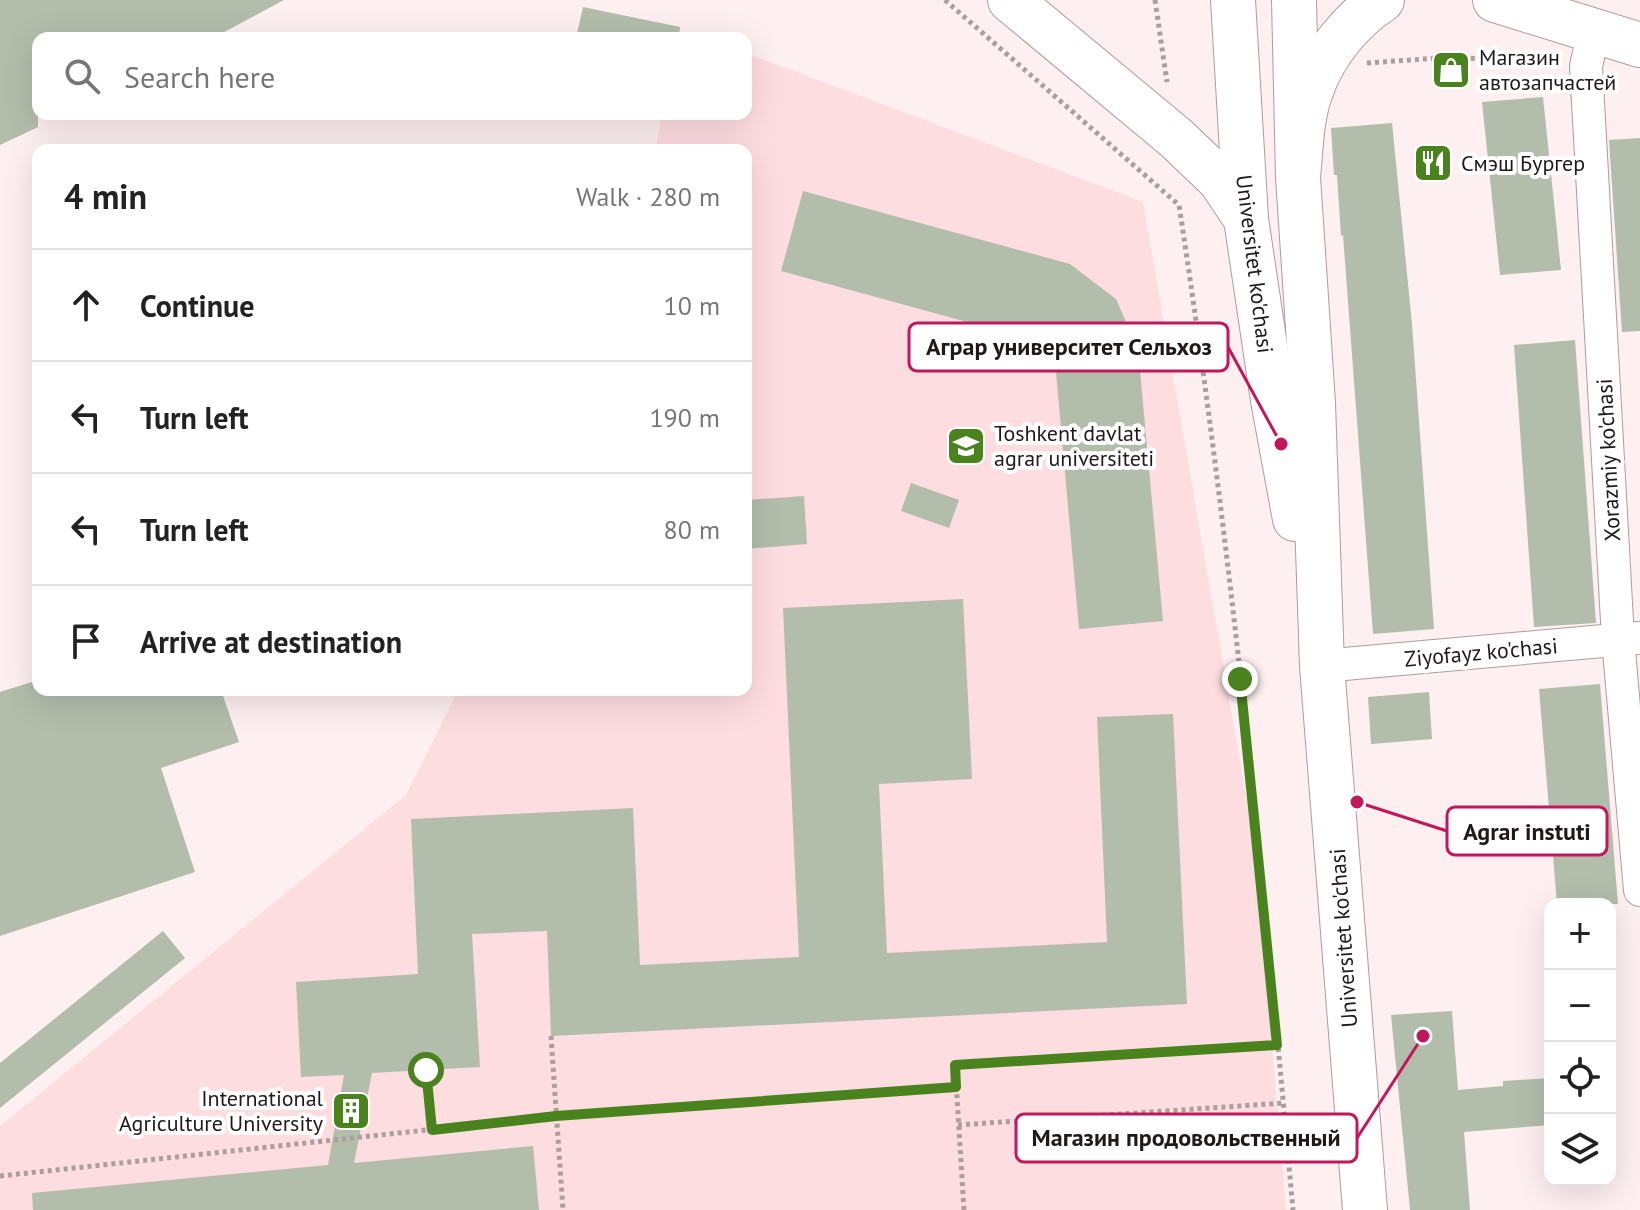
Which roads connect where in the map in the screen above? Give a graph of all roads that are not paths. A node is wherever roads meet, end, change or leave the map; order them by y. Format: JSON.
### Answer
{"nodes":[{"id":1,"x":1010,"y":0,"type":"edge"},
{"id":2,"x":1233,"y":0,"type":"edge"},
{"id":3,"x":1294,"y":0,"type":"edge"},
{"id":4,"x":1382,"y":0,"type":"edge"},
{"id":5,"x":1495,"y":0,"type":"edge"},
{"id":6,"x":1640,"y":45,"type":"edge"},
{"id":7,"x":1590,"y":48,"type":"junction"},
{"id":8,"x":1298,"y":177,"type":"junction"},
{"id":9,"x":1246,"y":219,"type":"junction"},
{"id":10,"x":1629,"y":638,"type":"edge"},
{"id":11,"x":1322,"y":666,"type":"junction"},
{"id":12,"x":1640,"y":890,"type":"edge"},
{"id":13,"x":1365,"y":1210,"type":"edge"}],
"edges":[{"from":1,"to":9,"type":"main road"},
{"from":2,"to":9,"type":"main road","name":"Universitet ko'chasi"},
{"from":3,"to":8,"type":"main road","name":"Universitet ko'chasi"},
{"from":4,"to":8,"type":"main road"},
{"from":5,"to":7,"type":"main road"},
{"from":6,"to":7,"type":"main road"},
{"from":7,"to":10,"type":"street","name":"Xorazmiy ko'chasi"},
{"from":8,"to":11,"type":"main road","name":"Universitet ko'chasi"},
{"from":9,"to":11,"type":"main road","name":"Universitet ko'chasi"},
{"from":10,"to":11,"type":"street","name":"Ziyofayz ko'chasi"},
{"from":10,"to":12,"type":"street","name":"Xorazmiy ko'chasi"},
{"from":11,"to":13,"type":"main road","name":"Universitet ko'chasi"}]}
